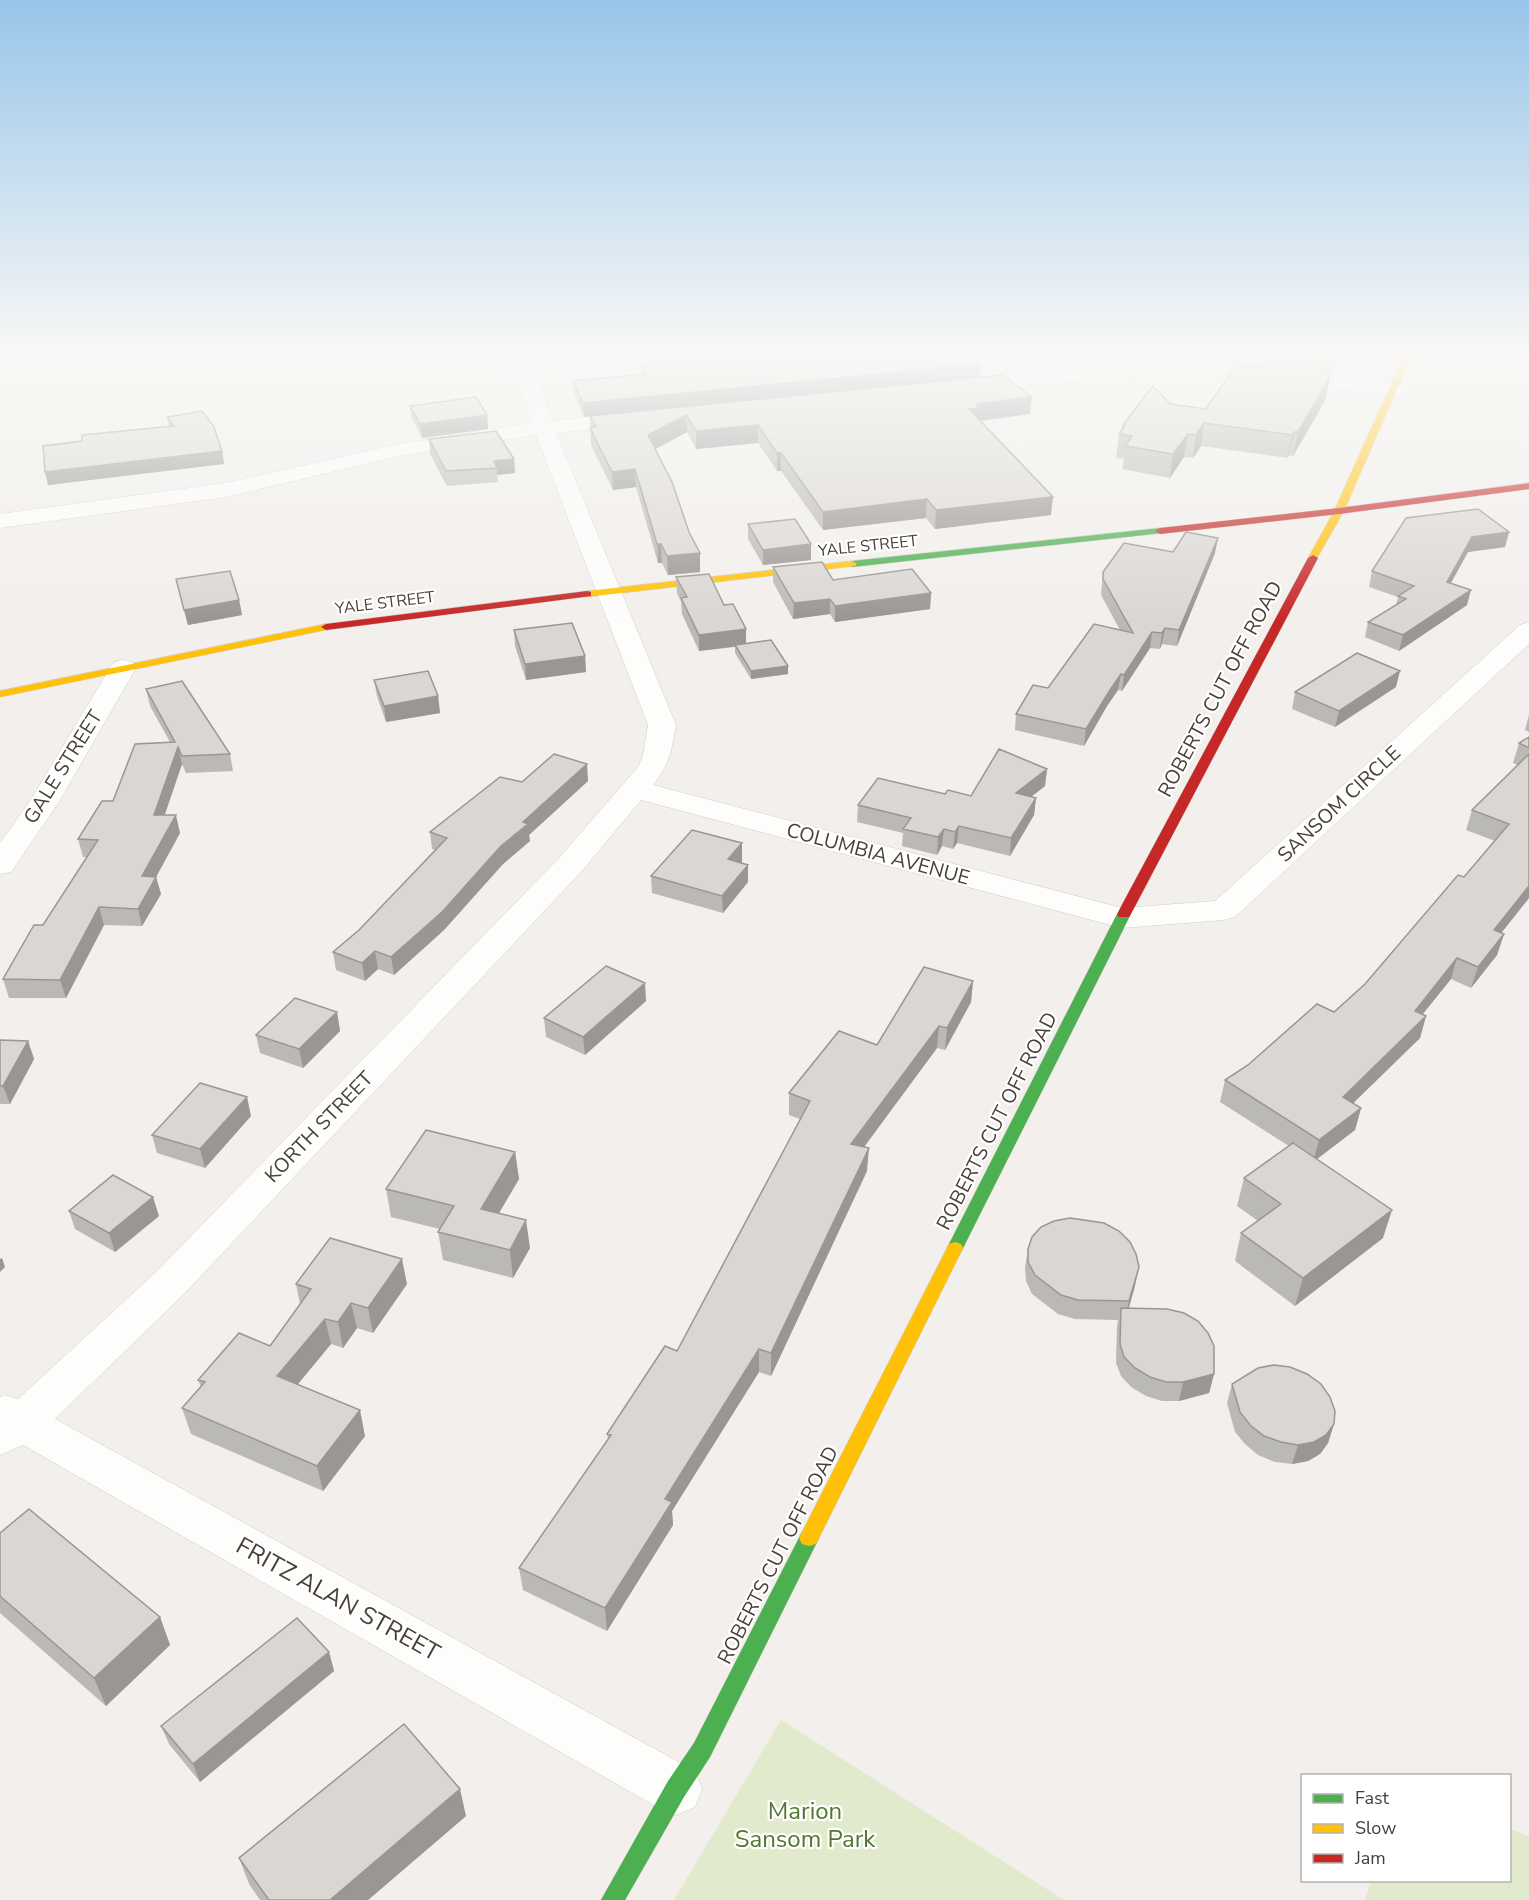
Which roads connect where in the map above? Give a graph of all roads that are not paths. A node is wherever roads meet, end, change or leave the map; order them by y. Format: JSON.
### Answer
{"nodes":[{"id":1,"x":440,"y":444,"type":"edge"},
{"id":2,"x":550,"y":444,"type":"edge"},
{"id":3,"x":1369,"y":444,"type":"edge"},
{"id":4,"x":1529,"y":486,"type":"edge"},
{"id":5,"x":1338,"y":511,"type":"junction"},
{"id":6,"x":0,"y":520,"type":"edge"},
{"id":7,"x":609,"y":591,"type":"junction"},
{"id":8,"x":1529,"y":630,"type":"edge"},
{"id":9,"x":123,"y":668,"type":"junction"},
{"id":10,"x":0,"y":694,"type":"edge"},
{"id":11,"x":629,"y":795,"type":"junction"},
{"id":12,"x":0,"y":865,"type":"edge"},
{"id":13,"x":1122,"y":918,"type":"junction"},
{"id":14,"x":7,"y":1423,"type":"edge"},
{"id":15,"x":676,"y":1788,"type":"junction"},
{"id":16,"x":612,"y":1900,"type":"edge"}],
"edges":[{"from":1,"to":6,"type":"street"},
{"from":2,"to":7,"type":"street"},
{"from":3,"to":5,"type":"street","name":"ROBERTS CUT OFF ROAD"},
{"from":4,"to":5,"type":"street","name":"YALE STREET"},
{"from":5,"to":7,"type":"street","name":"YALE STREET"},
{"from":5,"to":13,"type":"street","name":"ROBERTS CUT OFF ROAD"},
{"from":7,"to":9,"type":"street","name":"YALE STREET"},
{"from":7,"to":11,"type":"street"},
{"from":8,"to":13,"type":"street","name":"SANSOM CIRCLE"},
{"from":9,"to":10,"type":"street","name":"YALE STREET"},
{"from":9,"to":12,"type":"street","name":"GALE STREET"},
{"from":11,"to":13,"type":"street","name":"COLUMBIA AVENUE"},
{"from":11,"to":14,"type":"street","name":"KORTH STREET"},
{"from":13,"to":15,"type":"street","name":"ROBERTS CUT OFF ROAD"},
{"from":14,"to":15,"type":"street","name":"FRITZ ALAN STREET"},
{"from":15,"to":16,"type":"street","name":"ROBERTS CUT OFF ROAD"}]}
